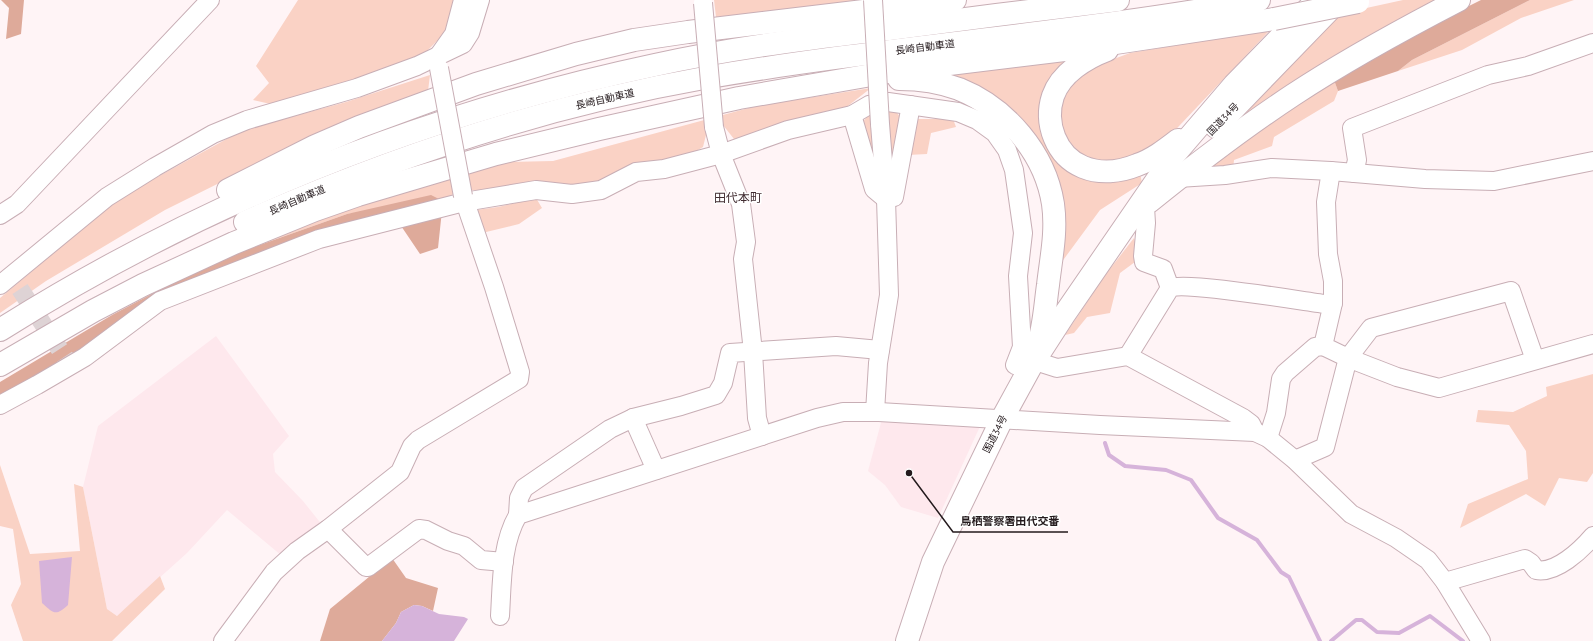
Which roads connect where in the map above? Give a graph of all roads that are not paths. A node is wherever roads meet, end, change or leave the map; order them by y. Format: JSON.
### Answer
{"nodes":[{"id":1,"x":210,"y":0,"type":"edge"},
{"id":2,"x":463,"y":0,"type":"edge"},
{"id":3,"x":480,"y":0,"type":"edge"},
{"id":4,"x":873,"y":0,"type":"edge"},
{"id":5,"x":955,"y":0,"type":"edge"},
{"id":6,"x":1118,"y":0,"type":"edge"},
{"id":7,"x":1259,"y":0,"type":"edge"},
{"id":8,"x":1312,"y":0,"type":"edge"},
{"id":9,"x":1317,"y":0,"type":"edge"},
{"id":10,"x":1459,"y":0,"type":"edge"},
{"id":11,"x":703,"y":1,"type":"edge"},
{"id":12,"x":1355,"y":1,"type":"edge"},
{"id":13,"x":1281,"y":24,"type":"junction"},
{"id":14,"x":1157,"y":38,"type":"junction"},
{"id":15,"x":1593,"y":43,"type":"edge"},
{"id":16,"x":439,"y":62,"type":"junction"},
{"id":17,"x":837,"y":81,"type":"junction"},
{"id":18,"x":1234,"y":85,"type":"junction"},
{"id":19,"x":911,"y":105,"type":"junction"},
{"id":20,"x":852,"y":115,"type":"junction"},
{"id":21,"x":721,"y":154,"type":"junction"},
{"id":22,"x":1593,"y":162,"type":"edge"},
{"id":23,"x":1331,"y":171,"type":"junction"},
{"id":24,"x":1354,"y":173,"type":"junction"},
{"id":25,"x":1178,"y":178,"type":"junction"},
{"id":26,"x":464,"y":199,"type":"junction"},
{"id":27,"x":886,"y":199,"type":"junction"},
{"id":28,"x":1147,"y":205,"type":"junction"},
{"id":29,"x":0,"y":215,"type":"edge"},
{"id":30,"x":1114,"y":244,"type":"junction"},
{"id":31,"x":10,"y":284,"type":"edge"},
{"id":32,"x":1170,"y":288,"type":"junction"},
{"id":33,"x":1333,"y":303,"type":"junction"},
{"id":34,"x":0,"y":329,"type":"edge"},
{"id":35,"x":1593,"y":344,"type":"edge"},
{"id":36,"x":1324,"y":346,"type":"junction"},
{"id":37,"x":880,"y":350,"type":"junction"},
{"id":38,"x":753,"y":352,"type":"junction"},
{"id":39,"x":1128,"y":356,"type":"junction"},
{"id":40,"x":0,"y":358,"type":"edge"},
{"id":41,"x":1348,"y":358,"type":"junction"},
{"id":42,"x":1535,"y":360,"type":"junction"},
{"id":43,"x":1027,"y":364,"type":"junction"},
{"id":44,"x":0,"y":365,"type":"edge"},
{"id":45,"x":0,"y":405,"type":"edge"},
{"id":46,"x":875,"y":412,"type":"junction"},
{"id":47,"x":633,"y":418,"type":"junction"},
{"id":48,"x":1002,"y":419,"type":"junction"},
{"id":49,"x":1261,"y":435,"type":"junction"},
{"id":50,"x":762,"y":436,"type":"junction"},
{"id":51,"x":1295,"y":460,"type":"junction"},
{"id":52,"x":656,"y":470,"type":"junction"},
{"id":53,"x":518,"y":515,"type":"junction"},
{"id":54,"x":328,"y":528,"type":"junction"},
{"id":55,"x":1593,"y":536,"type":"edge"},
{"id":56,"x":504,"y":562,"type":"junction"},
{"id":57,"x":1445,"y":582,"type":"junction"},
{"id":58,"x":500,"y":616,"type":"dead end"},
{"id":59,"x":222,"y":641,"type":"edge"},
{"id":60,"x":907,"y":641,"type":"edge"},
{"id":61,"x":1481,"y":641,"type":"edge"}],
"edges":[{"from":1,"to":29,"type":"street"},
{"from":2,"to":16,"type":"street"},
{"from":3,"to":16,"type":"street"},
{"from":4,"to":27,"type":"street","bridge":true},
{"from":5,"to":34,"type":"highway"},
{"from":6,"to":34,"type":"highway"},
{"from":7,"to":40,"type":"highway","name":"長崎自動車道"},
{"from":8,"to":13,"type":"highway"},
{"from":9,"to":13,"type":"highway","name":"国道34号"},
{"from":10,"to":25,"type":"highway"},
{"from":11,"to":21,"type":"street","bridge":true},
{"from":12,"to":13,"type":"highway","bridge":true},
{"from":12,"to":28,"type":"highway","name":"国道34号"},
{"from":13,"to":14,"type":"highway"},
{"from":13,"to":18,"type":"highway","name":"国道34号"},
{"from":14,"to":17,"type":"highway"},
{"from":14,"to":18,"type":"highway"},
{"from":15,"to":24,"type":"street"},
{"from":16,"to":26,"type":"street","bridge":true},
{"from":16,"to":31,"type":"street"},
{"from":17,"to":43,"type":"highway"},
{"from":17,"to":44,"type":"highway"},
{"from":18,"to":30,"type":"highway","name":"国道34号"},
{"from":19,"to":20,"type":"street"},
{"from":19,"to":27,"type":"street"},
{"from":19,"to":43,"type":"street"},
{"from":20,"to":21,"type":"street"},
{"from":20,"to":27,"type":"street"},
{"from":21,"to":26,"type":"street"},
{"from":21,"to":38,"type":"street"},
{"from":22,"to":24,"type":"street"},
{"from":23,"to":24,"type":"street"},
{"from":23,"to":25,"type":"street"},
{"from":23,"to":33,"type":"street"},
{"from":25,"to":28,"type":"highway"},
{"from":26,"to":45,"type":"street"},
{"from":26,"to":54,"type":"street"},
{"from":27,"to":37,"type":"street"},
{"from":28,"to":30,"type":"highway","name":"国道34号"},
{"from":28,"to":32,"type":"street"},
{"from":30,"to":43,"type":"highway","name":"国道34号"},
{"from":32,"to":33,"type":"street"},
{"from":32,"to":39,"type":"street"},
{"from":33,"to":36,"type":"street"},
{"from":35,"to":42,"type":"street"},
{"from":36,"to":41,"type":"street"},
{"from":36,"to":49,"type":"street"},
{"from":37,"to":38,"type":"street"},
{"from":37,"to":46,"type":"street"},
{"from":38,"to":47,"type":"street"},
{"from":38,"to":50,"type":"street"},
{"from":39,"to":43,"type":"street"},
{"from":39,"to":49,"type":"street"},
{"from":41,"to":42,"type":"street"},
{"from":41,"to":42,"type":"street"},
{"from":41,"to":51,"type":"street"},
{"from":43,"to":48,"type":"highway","name":"国道34号"},
{"from":46,"to":48,"type":"street"},
{"from":46,"to":50,"type":"street"},
{"from":47,"to":52,"type":"street"},
{"from":47,"to":53,"type":"street"},
{"from":48,"to":49,"type":"street"},
{"from":48,"to":60,"type":"highway","name":"国道34号"},
{"from":49,"to":51,"type":"street"},
{"from":50,"to":52,"type":"street"},
{"from":51,"to":57,"type":"street"},
{"from":52,"to":53,"type":"street"},
{"from":53,"to":56,"type":"street"},
{"from":54,"to":56,"type":"street"},
{"from":54,"to":59,"type":"street"},
{"from":55,"to":57,"type":"street"},
{"from":56,"to":58,"type":"street"},
{"from":57,"to":61,"type":"street"}]}
